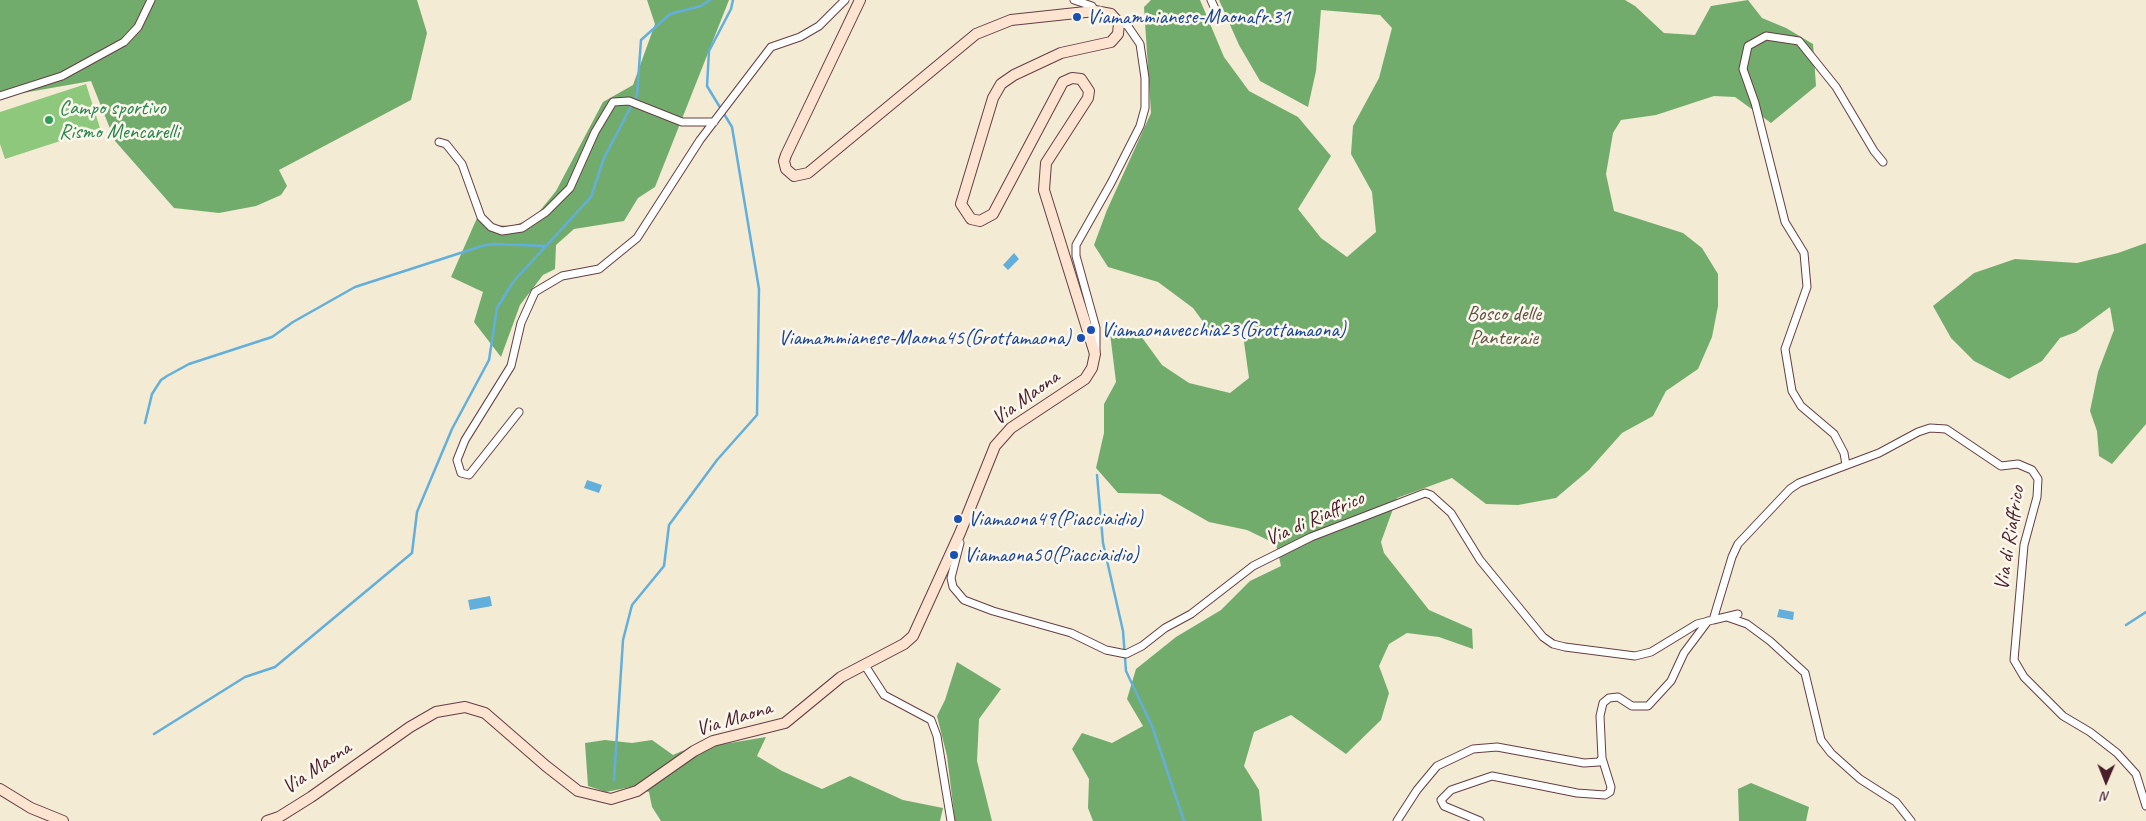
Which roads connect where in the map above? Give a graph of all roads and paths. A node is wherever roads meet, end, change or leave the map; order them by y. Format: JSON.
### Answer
{"nodes":[{"id":1,"x":151,"y":0,"type":"edge"},
{"id":2,"x":845,"y":0,"type":"edge"},
{"id":3,"x":860,"y":0,"type":"edge"},
{"id":4,"x":1074,"y":0,"type":"edge"},
{"id":5,"x":1211,"y":0,"type":"edge"},
{"id":6,"x":1216,"y":10,"type":"dead end"},
{"id":7,"x":1095,"y":11,"type":"junction"},
{"id":8,"x":1119,"y":23,"type":"junction"},
{"id":9,"x":0,"y":96,"type":"edge"},
{"id":10,"x":714,"y":122,"type":"junction"},
{"id":11,"x":440,"y":142,"type":"dead end"},
{"id":12,"x":1883,"y":162,"type":"dead end"},
{"id":13,"x":1095,"y":354,"type":"junction"},
{"id":14,"x":519,"y":412,"type":"dead end"},
{"id":15,"x":1846,"y":465,"type":"junction"},
{"id":16,"x":960,"y":533,"type":"junction"},
{"id":17,"x":1738,"y":614,"type":"dead end"},
{"id":18,"x":1727,"y":617,"type":"junction"},
{"id":19,"x":1710,"y":621,"type":"junction"},
{"id":20,"x":864,"y":664,"type":"junction"},
{"id":21,"x":1602,"y":758,"type":"junction"},
{"id":22,"x":0,"y":789,"type":"edge"},
{"id":23,"x":2146,"y":806,"type":"edge"},
{"id":24,"x":63,"y":821,"type":"edge"},
{"id":25,"x":267,"y":821,"type":"edge"},
{"id":26,"x":951,"y":821,"type":"edge"},
{"id":27,"x":1397,"y":821,"type":"edge"},
{"id":28,"x":1480,"y":821,"type":"edge"},
{"id":29,"x":1911,"y":821,"type":"edge"}],
"edges":[{"from":1,"to":9,"type":"street"},
{"from":2,"to":10,"type":"street"},
{"from":3,"to":7,"type":"main road","name":"Via Maona"},
{"from":4,"to":7,"type":"street"},
{"from":5,"to":6,"type":"street"},
{"from":7,"to":8,"type":"main road","name":"Via Maona"},
{"from":8,"to":13,"type":"street","name":"Via Maona"},
{"from":8,"to":13,"type":"main road"},
{"from":10,"to":11,"type":"street"},
{"from":10,"to":14,"type":"street"},
{"from":12,"to":15,"type":"street"},
{"from":13,"to":16,"type":"main road","name":"Via Maona"},
{"from":15,"to":19,"type":"street","name":"Via di Riaffrico"},
{"from":15,"to":23,"type":"street","name":"Via di Riaffrico"},
{"from":16,"to":19,"type":"street","name":"Via di Riaffrico"},
{"from":16,"to":20,"type":"main road","name":"Via Maona"},
{"from":17,"to":18,"type":"street"},
{"from":18,"to":19,"type":"street"},
{"from":18,"to":29,"type":"street"},
{"from":19,"to":21,"type":"street","name":"Via di Riaffrico"},
{"from":20,"to":25,"type":"main road","name":"Via Maona"},
{"from":20,"to":26,"type":"street"},
{"from":21,"to":27,"type":"street"},
{"from":21,"to":28,"type":"street"},
{"from":22,"to":24,"type":"main road"}]}
